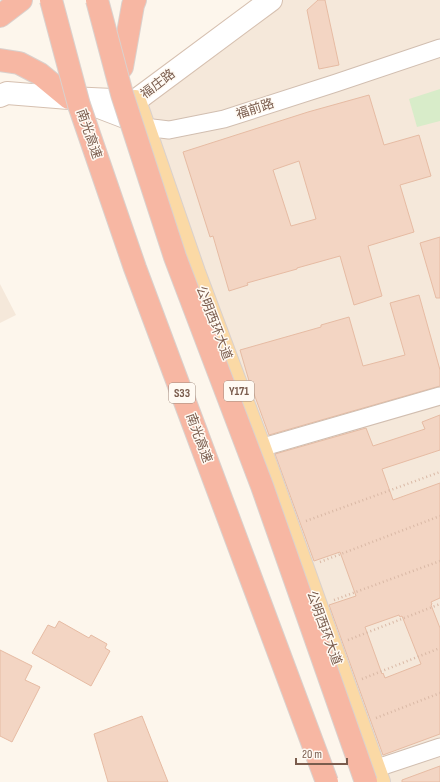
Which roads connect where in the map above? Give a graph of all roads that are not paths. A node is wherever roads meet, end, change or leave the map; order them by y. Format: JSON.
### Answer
{"nodes":[{"id":1,"x":21,"y":0,"type":"edge"},
{"id":2,"x":41,"y":0,"type":"edge"},
{"id":3,"x":51,"y":0,"type":"edge"},
{"id":4,"x":97,"y":0,"type":"edge"},
{"id":5,"x":135,"y":0,"type":"edge"},
{"id":6,"x":271,"y":0,"type":"edge"},
{"id":7,"x":0,"y":16,"type":"edge"},
{"id":8,"x":440,"y":48,"type":"edge"},
{"id":9,"x":0,"y":60,"type":"edge"},
{"id":10,"x":122,"y":67,"type":"junction"},
{"id":11,"x":0,"y":96,"type":"edge"},
{"id":12,"x":69,"y":98,"type":"junction"},
{"id":13,"x":135,"y":101,"type":"junction"},
{"id":14,"x":144,"y":127,"type":"junction"},
{"id":15,"x":440,"y":396,"type":"edge"},
{"id":16,"x":260,"y":448,"type":"junction"},
{"id":17,"x":440,"y":747,"type":"edge"},
{"id":18,"x":373,"y":778,"type":"edge"},
{"id":19,"x":320,"y":782,"type":"edge"},
{"id":20,"x":327,"y":782,"type":"edge"}],
"edges":[{"from":1,"to":7,"type":"highway"},
{"from":2,"to":12,"type":"main road"},
{"from":3,"to":20,"type":"highway","name":"南光高速","number":"S33","bridge":true},
{"from":4,"to":10,"type":"main road","name":"公明西环大道","number":"Y171"},
{"from":4,"to":18,"type":"highway","bridge":true},
{"from":5,"to":10,"type":"highway"},
{"from":6,"to":13,"type":"street","name":"福庄路"},
{"from":8,"to":14,"type":"street","name":"福前路"},
{"from":9,"to":12,"type":"highway"},
{"from":10,"to":13,"type":"main road","name":"公明西环大道","number":"Y171"},
{"from":11,"to":12,"type":"street","name":"福庄路"},
{"from":12,"to":13,"type":"street","name":"福庄路"},
{"from":12,"to":14,"type":"street","name":"福前路"},
{"from":12,"to":19,"type":"main road"},
{"from":13,"to":14,"type":"main road","name":"公明西环大道","number":"Y171"},
{"from":14,"to":16,"type":"main road","name":"公明西环大道","number":"Y171"},
{"from":15,"to":16,"type":"street"},
{"from":16,"to":18,"type":"main road","name":"公明西环大道","number":"Y171"},
{"from":17,"to":18,"type":"street"}]}
